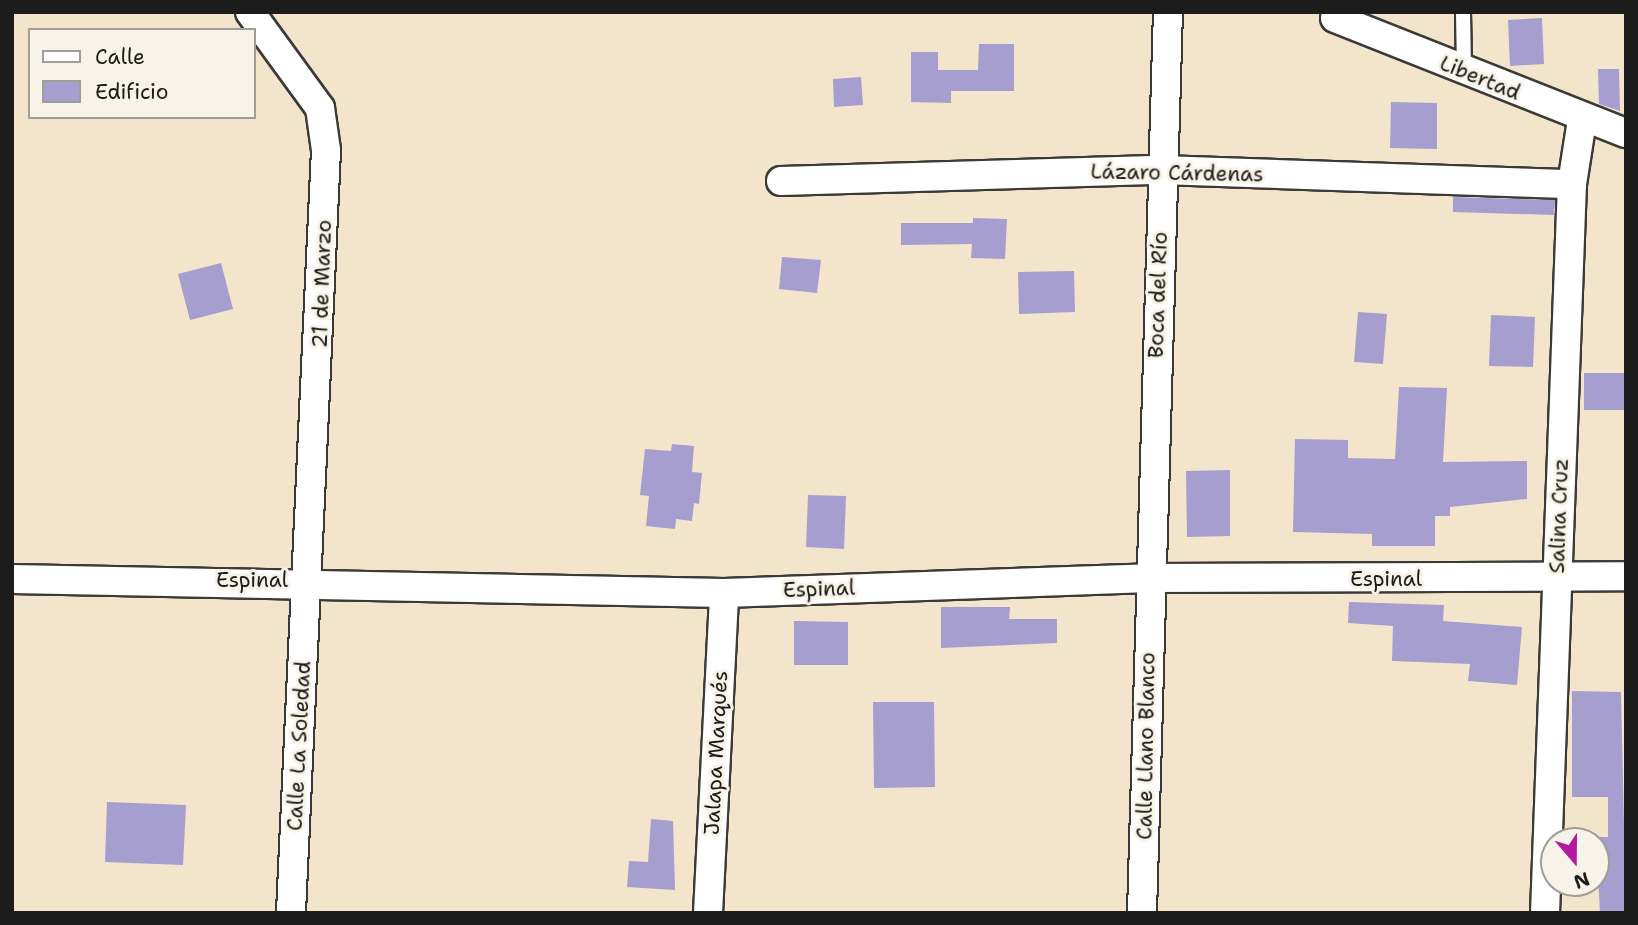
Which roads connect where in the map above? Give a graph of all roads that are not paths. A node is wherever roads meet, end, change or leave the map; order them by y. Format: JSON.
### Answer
{"nodes":[{"id":1,"x":250,"y":12,"type":"edge"},
{"id":2,"x":1168,"y":12,"type":"edge"},
{"id":3,"x":1463,"y":12,"type":"edge"},
{"id":4,"x":1335,"y":18,"type":"dead end"},
{"id":5,"x":1464,"y":72,"type":"junction"},
{"id":6,"x":1582,"y":120,"type":"junction"},
{"id":7,"x":1626,"y":133,"type":"edge"},
{"id":8,"x":1161,"y":170,"type":"junction"},
{"id":9,"x":782,"y":181,"type":"dead end"},
{"id":10,"x":1572,"y":184,"type":"junction"},
{"id":11,"x":1626,"y":576,"type":"edge"},
{"id":12,"x":1150,"y":578,"type":"junction"},
{"id":13,"x":12,"y":579,"type":"edge"},
{"id":14,"x":1556,"y":579,"type":"junction"},
{"id":15,"x":308,"y":580,"type":"junction"},
{"id":16,"x":724,"y":593,"type":"junction"},
{"id":17,"x":291,"y":913,"type":"edge"},
{"id":18,"x":708,"y":913,"type":"edge"},
{"id":19,"x":1143,"y":913,"type":"edge"},
{"id":20,"x":1545,"y":913,"type":"edge"}],
"edges":[{"from":1,"to":15,"type":"street","name":"21 de Marzo"},
{"from":2,"to":8,"type":"street","name":"Boca del Río"},
{"from":3,"to":5,"type":"lane"},
{"from":4,"to":5,"type":"street","name":"Libertad"},
{"from":5,"to":6,"type":"street","name":"Libertad"},
{"from":6,"to":7,"type":"street","name":"Libertad"},
{"from":6,"to":10,"type":"street","name":"Salina Cruz"},
{"from":8,"to":9,"type":"street","name":"Lázaro Cárdenas"},
{"from":8,"to":10,"type":"street","name":"Lázaro Cárdenas"},
{"from":8,"to":12,"type":"street","name":"Boca del Río"},
{"from":10,"to":14,"type":"street","name":"Salina Cruz"},
{"from":11,"to":14,"type":"street","name":"Espinal"},
{"from":12,"to":14,"type":"street","name":"Espinal"},
{"from":12,"to":16,"type":"street","name":"Espinal"},
{"from":12,"to":19,"type":"street","name":"Calle Llano Blanco"},
{"from":13,"to":15,"type":"street","name":"Espinal"},
{"from":14,"to":20,"type":"street","name":"Salina Cruz"},
{"from":15,"to":16,"type":"street","name":"Espinal"},
{"from":15,"to":17,"type":"street","name":"Calle La Soledad"},
{"from":16,"to":18,"type":"street","name":"Jalapa Marqués"}]}
